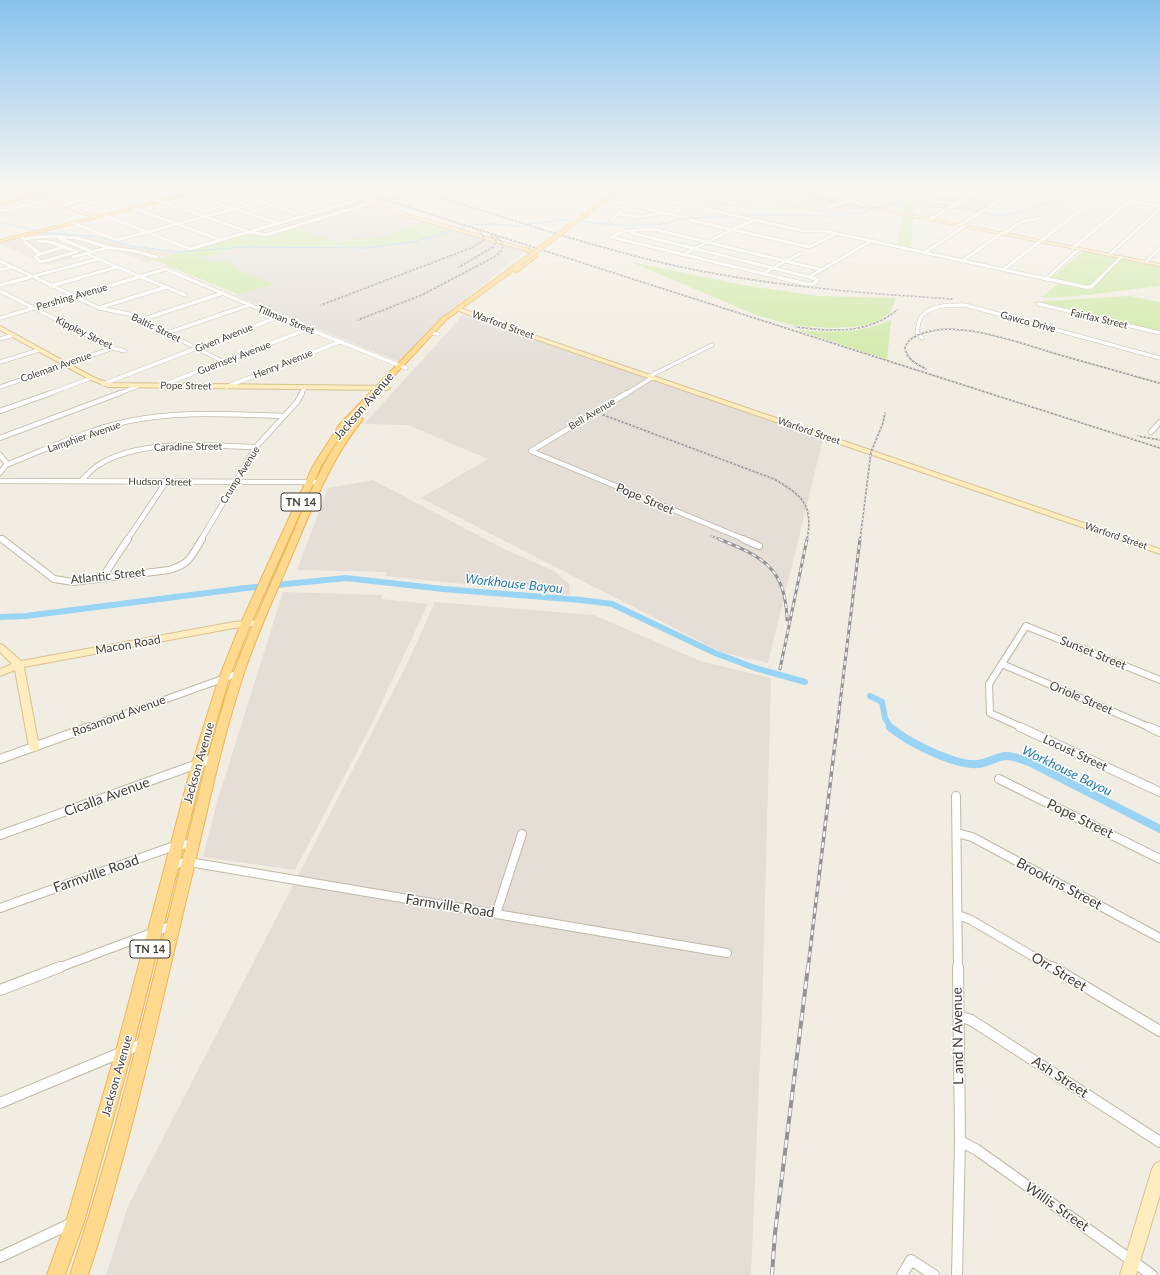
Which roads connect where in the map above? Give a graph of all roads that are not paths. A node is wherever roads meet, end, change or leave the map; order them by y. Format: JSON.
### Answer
{"nodes":[{"id":1,"x":34,"y":248,"type":"edge"},
{"id":2,"x":59,"y":248,"type":"edge"},
{"id":3,"x":68,"y":248,"type":"edge"},
{"id":4,"x":81,"y":248,"type":"edge"},
{"id":5,"x":108,"y":248,"type":"edge"},
{"id":6,"x":114,"y":248,"type":"edge"},
{"id":7,"x":540,"y":248,"type":"edge"},
{"id":8,"x":656,"y":248,"type":"edge"},
{"id":9,"x":694,"y":248,"type":"edge"},
{"id":10,"x":697,"y":248,"type":"edge"},
{"id":11,"x":734,"y":248,"type":"edge"},
{"id":12,"x":858,"y":248,"type":"edge"},
{"id":13,"x":904,"y":248,"type":"edge"},
{"id":14,"x":931,"y":248,"type":"edge"},
{"id":15,"x":981,"y":248,"type":"edge"},
{"id":16,"x":1030,"y":248,"type":"edge"},
{"id":17,"x":1076,"y":248,"type":"edge"},
{"id":18,"x":1116,"y":248,"type":"edge"},
{"id":19,"x":1160,"y":248,"type":"edge"},
{"id":20,"x":525,"y":249,"type":"joint"},
{"id":21,"x":1079,"y":249,"type":"junction"},
{"id":22,"x":78,"y":253,"type":"junction"},
{"id":23,"x":90,"y":253,"type":"junction"},
{"id":24,"x":801,"y":253,"type":"dead end"},
{"id":25,"x":924,"y":253,"type":"junction"},
{"id":26,"x":40,"y":254,"type":"junction"},
{"id":27,"x":682,"y":255,"type":"junction"},
{"id":28,"x":1109,"y":255,"type":"junction"},
{"id":29,"x":156,"y":257,"type":"dead end"},
{"id":30,"x":1121,"y":257,"type":"junction"},
{"id":31,"x":98,"y":259,"type":"junction"},
{"id":32,"x":0,"y":261,"type":"edge"},
{"id":33,"x":785,"y":261,"type":"junction"},
{"id":34,"x":962,"y":261,"type":"junction"},
{"id":35,"x":1146,"y":262,"type":"junction"},
{"id":36,"x":1160,"y":265,"type":"edge"},
{"id":37,"x":12,"y":267,"type":"junction"},
{"id":38,"x":117,"y":267,"type":"junction"},
{"id":39,"x":772,"y":268,"type":"junction"},
{"id":40,"x":166,"y":269,"type":"joint"},
{"id":41,"x":0,"y":270,"type":"edge"},
{"id":42,"x":822,"y":270,"type":"junction"},
{"id":43,"x":1003,"y":270,"type":"junction"},
{"id":44,"x":762,"y":274,"type":"junction"},
{"id":45,"x":141,"y":276,"type":"junction"},
{"id":46,"x":32,"y":277,"type":"junction"},
{"id":47,"x":809,"y":277,"type":"junction"},
{"id":48,"x":1046,"y":279,"type":"junction"},
{"id":49,"x":0,"y":285,"type":"edge"},
{"id":50,"x":50,"y":286,"type":"junction"},
{"id":51,"x":166,"y":287,"type":"junction"},
{"id":52,"x":0,"y":291,"type":"edge"},
{"id":53,"x":483,"y":291,"type":"junction"},
{"id":54,"x":223,"y":293,"type":"junction"},
{"id":55,"x":184,"y":295,"type":"dead end"},
{"id":56,"x":477,"y":296,"type":"junction"},
{"id":57,"x":74,"y":297,"type":"junction"},
{"id":58,"x":1039,"y":304,"type":"dead end"},
{"id":59,"x":249,"y":305,"type":"junction"},
{"id":60,"x":34,"y":308,"type":"junction"},
{"id":61,"x":99,"y":308,"type":"junction"},
{"id":62,"x":459,"y":309,"type":"junction"},
{"id":63,"x":278,"y":317,"type":"junction"},
{"id":64,"x":0,"y":318,"type":"edge"},
{"id":65,"x":141,"y":320,"type":"junction"},
{"id":66,"x":0,"y":328,"type":"edge"},
{"id":67,"x":308,"y":329,"type":"junction"},
{"id":68,"x":167,"y":333,"type":"junction"},
{"id":69,"x":1160,"y":333,"type":"edge"},
{"id":70,"x":12,"y":335,"type":"junction"},
{"id":71,"x":922,"y":338,"type":"dead end"},
{"id":72,"x":0,"y":339,"type":"edge"},
{"id":73,"x":339,"y":342,"type":"junction"},
{"id":74,"x":712,"y":345,"type":"dead end"},
{"id":75,"x":113,"y":348,"type":"junction"},
{"id":76,"x":196,"y":348,"type":"junction"},
{"id":77,"x":39,"y":350,"type":"junction"},
{"id":78,"x":125,"y":351,"type":"dead end"},
{"id":79,"x":1160,"y":358,"type":"edge"},
{"id":80,"x":0,"y":362,"type":"edge"},
{"id":81,"x":224,"y":362,"type":"junction"},
{"id":82,"x":65,"y":364,"type":"junction"},
{"id":83,"x":403,"y":367,"type":"junction"},
{"id":84,"x":652,"y":376,"type":"junction"},
{"id":85,"x":91,"y":378,"type":"junction"},
{"id":86,"x":103,"y":384,"type":"junction"},
{"id":87,"x":138,"y":386,"type":"junction"},
{"id":88,"x":160,"y":386,"type":"junction"},
{"id":89,"x":0,"y":387,"type":"edge"},
{"id":90,"x":226,"y":387,"type":"junction"},
{"id":91,"x":305,"y":388,"type":"junction"},
{"id":92,"x":383,"y":388,"type":"junction"},
{"id":93,"x":0,"y":411,"type":"edge"},
{"id":94,"x":284,"y":416,"type":"junction"},
{"id":95,"x":1160,"y":422,"type":"edge"},
{"id":96,"x":348,"y":427,"type":"junction"},
{"id":97,"x":1151,"y":432,"type":"dead end"},
{"id":98,"x":0,"y":438,"type":"edge"},
{"id":99,"x":256,"y":447,"type":"junction"},
{"id":100,"x":531,"y":451,"type":"joint"},
{"id":101,"x":0,"y":455,"type":"edge"},
{"id":102,"x":6,"y":465,"type":"junction"},
{"id":103,"x":0,"y":473,"type":"edge"},
{"id":104,"x":0,"y":481,"type":"edge"},
{"id":105,"x":80,"y":481,"type":"junction"},
{"id":106,"x":166,"y":482,"type":"junction"},
{"id":107,"x":234,"y":482,"type":"junction"},
{"id":108,"x":310,"y":482,"type":"junction"},
{"id":109,"x":319,"y":482,"type":"junction"},
{"id":110,"x":0,"y":538,"type":"edge"},
{"id":111,"x":759,"y":546,"type":"dead end"},
{"id":112,"x":1160,"y":552,"type":"edge"},
{"id":113,"x":182,"y":566,"type":"joint"},
{"id":114,"x":102,"y":578,"type":"junction"},
{"id":115,"x":252,"y":623,"type":"junction"},
{"id":116,"x":0,"y":647,"type":"edge"},
{"id":117,"x":1002,"y":664,"type":"junction"},
{"id":118,"x":19,"y":665,"type":"junction"},
{"id":119,"x":0,"y":672,"type":"edge"},
{"id":120,"x":239,"y":672,"type":"junction"},
{"id":121,"x":224,"y":678,"type":"junction"},
{"id":122,"x":1160,"y":680,"type":"edge"},
{"id":123,"x":1160,"y":732,"type":"edge"},
{"id":124,"x":34,"y":747,"type":"junction"},
{"id":125,"x":214,"y":758,"type":"junction"},
{"id":126,"x":0,"y":759,"type":"edge"},
{"id":127,"x":198,"y":764,"type":"junction"},
{"id":128,"x":999,"y":779,"type":"dead end"},
{"id":129,"x":1160,"y":792,"type":"edge"},
{"id":130,"x":956,"y":796,"type":"dead end"},
{"id":131,"x":957,"y":833,"type":"junction"},
{"id":132,"x":522,"y":834,"type":"dead end"},
{"id":133,"x":0,"y":835,"type":"edge"},
{"id":134,"x":193,"y":844,"type":"junction"},
{"id":135,"x":177,"y":846,"type":"junction"},
{"id":136,"x":1160,"y":859,"type":"edge"},
{"id":137,"x":189,"y":862,"type":"junction"},
{"id":138,"x":173,"y":864,"type":"junction"},
{"id":139,"x":0,"y":908,"type":"edge"},
{"id":140,"x":496,"y":914,"type":"junction"},
{"id":141,"x":958,"y":915,"type":"junction"},
{"id":142,"x":173,"y":925,"type":"junction"},
{"id":143,"x":155,"y":932,"type":"junction"},
{"id":144,"x":1160,"y":938,"type":"edge"},
{"id":145,"x":727,"y":953,"type":"dead end"},
{"id":146,"x":0,"y":990,"type":"edge"},
{"id":147,"x":958,"y":1016,"type":"junction"},
{"id":148,"x":1160,"y":1031,"type":"edge"},
{"id":149,"x":145,"y":1042,"type":"junction"},
{"id":150,"x":124,"y":1051,"type":"junction"},
{"id":151,"x":0,"y":1103,"type":"edge"},
{"id":152,"x":960,"y":1141,"type":"junction"},
{"id":153,"x":1160,"y":1142,"type":"edge"},
{"id":154,"x":1160,"y":1168,"type":"edge"},
{"id":155,"x":101,"y":1209,"type":"junction"},
{"id":156,"x":74,"y":1222,"type":"junction"},
{"id":157,"x":0,"y":1257,"type":"edge"},
{"id":158,"x":1130,"y":1268,"type":"edge"},
{"id":159,"x":56,"y":1275,"type":"edge"},
{"id":160,"x":79,"y":1275,"type":"edge"},
{"id":161,"x":902,"y":1275,"type":"edge"},
{"id":162,"x":934,"y":1275,"type":"edge"},
{"id":163,"x":957,"y":1275,"type":"edge"},
{"id":164,"x":1152,"y":1275,"type":"edge"}],
"edges":[{"from":1,"to":26,"type":"street"},
{"from":2,"to":26,"type":"street"},
{"from":3,"to":22,"type":"street"},
{"from":4,"to":23,"type":"street"},
{"from":5,"to":23,"type":"street"},
{"from":6,"to":29,"type":"street"},
{"from":7,"to":53,"type":"main road","name":"Jackson Avenue","number":"TN 14","bridge":true},
{"from":8,"to":27,"type":"street"},
{"from":9,"to":27,"type":"street"},
{"from":10,"to":39,"type":"street"},
{"from":11,"to":33,"type":"street"},
{"from":12,"to":42,"type":"street"},
{"from":13,"to":25,"type":"street"},
{"from":14,"to":25,"type":"street"},
{"from":15,"to":34,"type":"street"},
{"from":16,"to":43,"type":"street"},
{"from":17,"to":21,"type":"main road"},
{"from":18,"to":28,"type":"street"},
{"from":19,"to":35,"type":"street"},
{"from":20,"to":53,"type":"main road"},
{"from":20,"to":56,"type":"main road"},
{"from":21,"to":28,"type":"main road"},
{"from":21,"to":48,"type":"street"},
{"from":22,"to":23,"type":"street"},
{"from":22,"to":26,"type":"street"},
{"from":23,"to":31,"type":"street"},
{"from":24,"to":33,"type":"street"},
{"from":25,"to":34,"type":"street"},
{"from":27,"to":44,"type":"street"},
{"from":28,"to":30,"type":"main road"},
{"from":30,"to":35,"type":"main road"},
{"from":30,"to":48,"type":"street"},
{"from":31,"to":38,"type":"street"},
{"from":31,"to":46,"type":"street"},
{"from":32,"to":37,"type":"street","name":"Baltic Street"},
{"from":33,"to":39,"type":"street"},
{"from":33,"to":42,"type":"street"},
{"from":34,"to":43,"type":"street"},
{"from":35,"to":36,"type":"main road"},
{"from":37,"to":41,"type":"street"},
{"from":37,"to":46,"type":"street","name":"Baltic Street"},
{"from":38,"to":45,"type":"street"},
{"from":38,"to":50,"type":"street"},
{"from":39,"to":44,"type":"street"},
{"from":39,"to":47,"type":"street"},
{"from":40,"to":45,"type":"street","name":"Pershing Avenue"},
{"from":40,"to":54,"type":"street","name":"Tillman Street"},
{"from":42,"to":47,"type":"street"},
{"from":43,"to":48,"type":"street"},
{"from":44,"to":47,"type":"street"},
{"from":45,"to":51,"type":"street"},
{"from":45,"to":57,"type":"street","name":"Pershing Avenue"},
{"from":46,"to":49,"type":"street"},
{"from":46,"to":50,"type":"street","name":"Baltic Street"},
{"from":50,"to":57,"type":"street","name":"Baltic Street"},
{"from":51,"to":55,"type":"street"},
{"from":51,"to":61,"type":"street"},
{"from":52,"to":60,"type":"street","name":"Kippley Street"},
{"from":53,"to":56,"type":"main road","name":"Jackson Avenue","number":"TN 14"},
{"from":54,"to":59,"type":"street","name":"Tillman Street"},
{"from":54,"to":65,"type":"street"},
{"from":56,"to":62,"type":"main road","name":"Jackson Avenue","number":"TN 14"},
{"from":57,"to":60,"type":"street","name":"Pershing Avenue"},
{"from":57,"to":61,"type":"street","name":"Baltic Street"},
{"from":58,"to":69,"type":"street","name":"Fairfax Street"},
{"from":59,"to":63,"type":"street","name":"Tillman Street"},
{"from":59,"to":68,"type":"street"},
{"from":60,"to":64,"type":"street","name":"Pershing Avenue"},
{"from":60,"to":75,"type":"street","name":"Kippley Street"},
{"from":61,"to":65,"type":"street","name":"Baltic Street"},
{"from":62,"to":83,"type":"main road","name":"Jackson Avenue","number":"TN 14"},
{"from":62,"to":84,"type":"main road","name":"Warford Street"},
{"from":63,"to":67,"type":"street","name":"Tillman Street"},
{"from":63,"to":76,"type":"street","name":"Given Avenue"},
{"from":65,"to":68,"type":"street","name":"Baltic Street"},
{"from":66,"to":70,"type":"main road","name":"Pope Street"},
{"from":67,"to":73,"type":"street","name":"Tillman Street"},
{"from":67,"to":81,"type":"street","name":"Guernsey Avenue"},
{"from":68,"to":76,"type":"street","name":"Baltic Street"},
{"from":70,"to":72,"type":"street"},
{"from":70,"to":77,"type":"main road","name":"Pope Street"},
{"from":71,"to":79,"type":"street","name":"Gawco Drive"},
{"from":73,"to":83,"type":"street","name":"Tillman Street"},
{"from":73,"to":90,"type":"street","name":"Henry Avenue"},
{"from":74,"to":84,"type":"street","name":"Bell Avenue"},
{"from":75,"to":78,"type":"street","name":"Kippley Street"},
{"from":75,"to":82,"type":"street","name":"Coleman Avenue"},
{"from":76,"to":81,"type":"street","name":"Baltic Street"},
{"from":76,"to":86,"type":"street","name":"Given Avenue"},
{"from":77,"to":80,"type":"street"},
{"from":77,"to":82,"type":"main road","name":"Pope Street"},
{"from":81,"to":88,"type":"street","name":"Guernsey Avenue"},
{"from":82,"to":85,"type":"main road","name":"Pope Street"},
{"from":82,"to":89,"type":"street","name":"Coleman Avenue"},
{"from":83,"to":92,"type":"main road","name":"Jackson Avenue","number":"TN 14"},
{"from":84,"to":100,"type":"street","name":"Bell Avenue"},
{"from":84,"to":112,"type":"main road","name":"Warford Street"},
{"from":85,"to":86,"type":"main road","name":"Pope Street"},
{"from":85,"to":93,"type":"street"},
{"from":86,"to":87,"type":"main road","name":"Pope Street"},
{"from":87,"to":88,"type":"main road","name":"Pope Street"},
{"from":87,"to":98,"type":"street"},
{"from":88,"to":90,"type":"main road","name":"Pope Street"},
{"from":90,"to":91,"type":"main road","name":"Pope Street"},
{"from":91,"to":92,"type":"main road","name":"Pope Street"},
{"from":91,"to":94,"type":"street","name":"Crump Avenue"},
{"from":92,"to":96,"type":"main road","name":"Jackson Avenue","number":"TN 14"},
{"from":94,"to":99,"type":"street","name":"Crump Avenue"},
{"from":94,"to":102,"type":"street","name":"Lamphier Avenue"},
{"from":95,"to":97,"type":"street"},
{"from":96,"to":108,"type":"main road","name":"Jackson Avenue","number":"TN 14"},
{"from":96,"to":109,"type":"main road","name":"Jackson Avenue","number":"TN 14"},
{"from":99,"to":105,"type":"street","name":"Caradine Street"},
{"from":99,"to":107,"type":"street","name":"Crump Avenue"},
{"from":100,"to":111,"type":"street","name":"Pope Street"},
{"from":101,"to":102,"type":"street"},
{"from":102,"to":103,"type":"street"},
{"from":104,"to":105,"type":"street","name":"Hudson Street"},
{"from":105,"to":106,"type":"street","name":"Hudson Street"},
{"from":106,"to":107,"type":"street","name":"Hudson Street"},
{"from":106,"to":114,"type":"street"},
{"from":107,"to":108,"type":"street","name":"Hudson Street"},
{"from":107,"to":113,"type":"street","name":"Crump Avenue"},
{"from":108,"to":109,"type":"street","name":"Hudson Street"},
{"from":108,"to":115,"type":"main road","name":"Jackson Avenue","number":"TN 14"},
{"from":109,"to":115,"type":"main road","name":"Jackson Avenue","number":"TN 14"},
{"from":110,"to":114,"type":"street","name":"Atlantic Street"},
{"from":113,"to":114,"type":"street","name":"Atlantic Street"},
{"from":115,"to":118,"type":"main road","name":"Macon Road"},
{"from":115,"to":120,"type":"main road","name":"Jackson Avenue","number":"TN 14"},
{"from":115,"to":121,"type":"main road","name":"Jackson Avenue","number":"TN 14"},
{"from":116,"to":118,"type":"main road"},
{"from":117,"to":122,"type":"street","name":"Sunset Street"},
{"from":117,"to":123,"type":"street","name":"Oriole Street"},
{"from":117,"to":129,"type":"street","name":"Locust Street"},
{"from":118,"to":119,"type":"main road","name":"Macon Road"},
{"from":118,"to":124,"type":"main road"},
{"from":120,"to":121,"type":"street","name":"Rosamond Avenue"},
{"from":120,"to":125,"type":"main road","name":"Jackson Avenue","number":"TN 14"},
{"from":121,"to":124,"type":"street","name":"Rosamond Avenue"},
{"from":121,"to":127,"type":"main road","name":"Jackson Avenue","number":"TN 14"},
{"from":124,"to":126,"type":"street","name":"Rosamond Avenue"},
{"from":125,"to":127,"type":"street","name":"Cicalla Avenue"},
{"from":125,"to":134,"type":"main road","name":"Jackson Avenue","number":"TN 14"},
{"from":127,"to":133,"type":"street","name":"Cicalla Avenue"},
{"from":127,"to":135,"type":"main road","name":"Jackson Avenue","number":"TN 14"},
{"from":128,"to":136,"type":"street","name":"Pope Street"},
{"from":130,"to":131,"type":"street","name":"L and N Avenue"},
{"from":131,"to":141,"type":"street","name":"L and N Avenue"},
{"from":131,"to":144,"type":"street","name":"Brookins Street"},
{"from":132,"to":140,"type":"street"},
{"from":134,"to":135,"type":"street","name":"Farmville Road"},
{"from":134,"to":137,"type":"main road","name":"Jackson Avenue","number":"TN 14"},
{"from":135,"to":138,"type":"main road","name":"Jackson Avenue","number":"TN 14"},
{"from":135,"to":139,"type":"street","name":"Farmville Road"},
{"from":137,"to":138,"type":"street","name":"Farmville Road"},
{"from":137,"to":140,"type":"street","name":"Farmville Road"},
{"from":137,"to":142,"type":"main road","name":"Jackson Avenue","number":"TN 14"},
{"from":138,"to":143,"type":"main road","name":"Jackson Avenue","number":"TN 14"},
{"from":140,"to":145,"type":"street","name":"Farmville Road"},
{"from":141,"to":147,"type":"street","name":"L and N Avenue"},
{"from":141,"to":148,"type":"street","name":"Orr Street"},
{"from":142,"to":143,"type":"street"},
{"from":142,"to":149,"type":"main road","name":"Jackson Avenue","number":"TN 14"},
{"from":143,"to":146,"type":"street"},
{"from":143,"to":150,"type":"main road","name":"Jackson Avenue","number":"TN 14"},
{"from":147,"to":152,"type":"street","name":"L and N Avenue"},
{"from":147,"to":153,"type":"street","name":"Ash Street"},
{"from":149,"to":150,"type":"street"},
{"from":149,"to":155,"type":"main road","name":"Jackson Avenue","number":"TN 14"},
{"from":150,"to":151,"type":"street"},
{"from":150,"to":156,"type":"main road","name":"Jackson Avenue","number":"TN 14"},
{"from":152,"to":158,"type":"street","name":"Willis Street"},
{"from":152,"to":163,"type":"street","name":"L and N Avenue"},
{"from":154,"to":158,"type":"main road"},
{"from":155,"to":156,"type":"street"},
{"from":155,"to":160,"type":"main road","name":"Jackson Avenue","number":"TN 14"},
{"from":156,"to":157,"type":"street"},
{"from":156,"to":159,"type":"main road","name":"Jackson Avenue","number":"TN 14"},
{"from":158,"to":164,"type":"street","name":"Willis Street"},
{"from":161,"to":162,"type":"street"}]}
